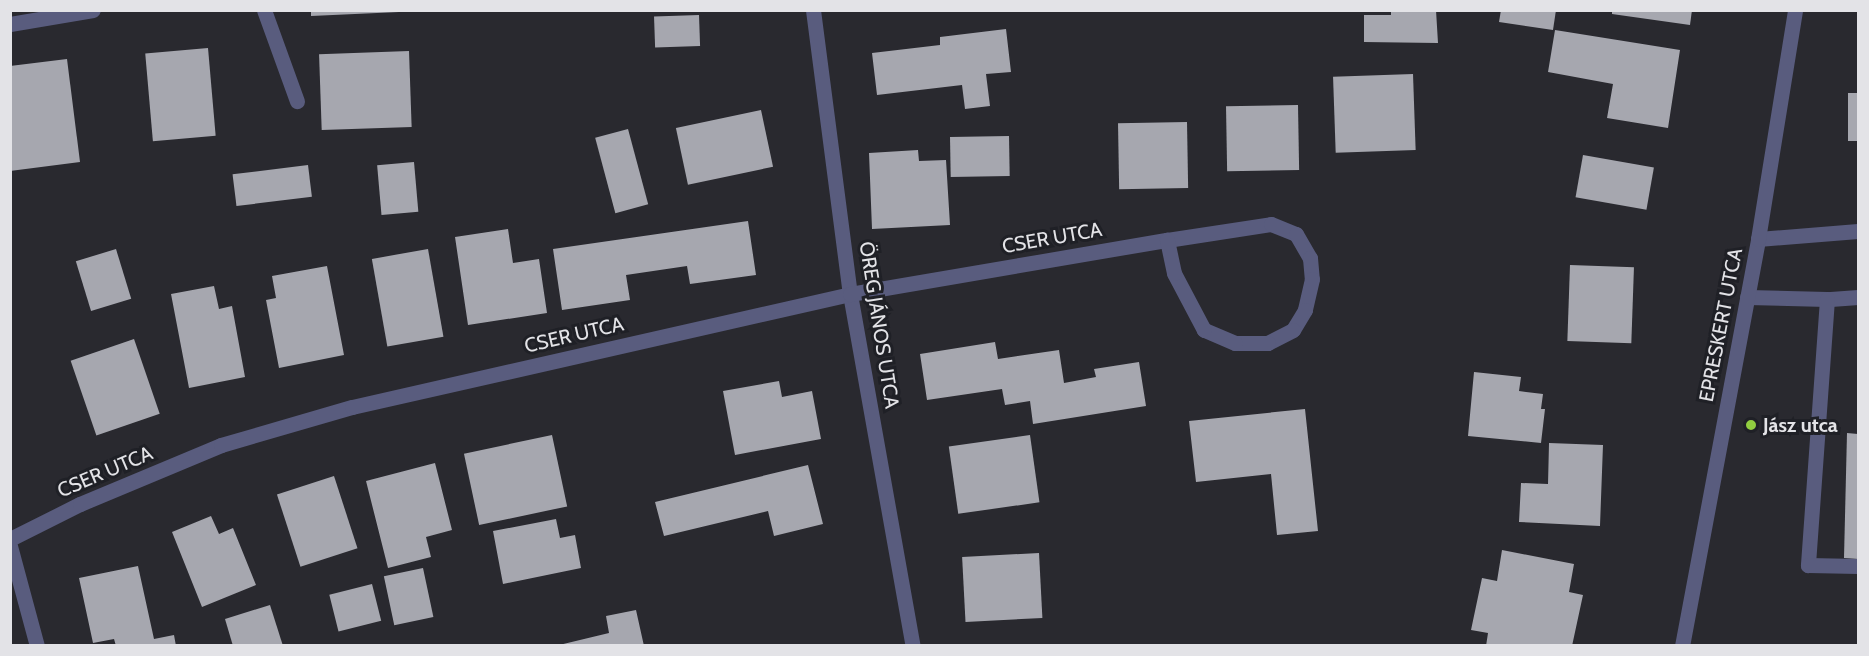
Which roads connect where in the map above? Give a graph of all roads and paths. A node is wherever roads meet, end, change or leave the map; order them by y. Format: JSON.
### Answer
{"nodes":[{"id":1,"x":93,"y":10,"type":"edge"},
{"id":2,"x":264,"y":10,"type":"edge"},
{"id":3,"x":813,"y":10,"type":"edge"},
{"id":4,"x":1795,"y":10,"type":"edge"},
{"id":5,"x":10,"y":24,"type":"edge"},
{"id":6,"x":297,"y":101,"type":"dead end"},
{"id":7,"x":1858,"y":231,"type":"edge"},
{"id":8,"x":1758,"y":239,"type":"junction"},
{"id":9,"x":1167,"y":240,"type":"junction"},
{"id":10,"x":850,"y":294,"type":"junction"},
{"id":11,"x":1747,"y":297,"type":"junction"},
{"id":12,"x":1858,"y":297,"type":"edge"},
{"id":13,"x":1827,"y":299,"type":"junction"},
{"id":14,"x":10,"y":539,"type":"edge"},
{"id":15,"x":10,"y":546,"type":"edge"},
{"id":16,"x":1858,"y":566,"type":"edge"},
{"id":17,"x":37,"y":645,"type":"edge"},
{"id":18,"x":913,"y":645,"type":"edge"},
{"id":19,"x":1682,"y":645,"type":"edge"}],
"edges":[{"from":1,"to":5,"type":"street"},
{"from":2,"to":6,"type":"street"},
{"from":3,"to":10,"type":"street","name":"ÖREG JÁNOS UTCA"},
{"from":4,"to":8,"type":"street","name":"EPRESKERT UTCA"},
{"from":7,"to":8,"type":"street"},
{"from":8,"to":11,"type":"street","name":"EPRESKERT UTCA"},
{"from":9,"to":9,"type":"street","name":"CSER UTCA"},
{"from":9,"to":10,"type":"street","name":"CSER UTCA"},
{"from":10,"to":14,"type":"street","name":"CSER UTCA"},
{"from":10,"to":18,"type":"street","name":"ÖREG JÁNOS UTCA"},
{"from":11,"to":13,"type":"street"},
{"from":11,"to":19,"type":"street","name":"EPRESKERT UTCA"},
{"from":12,"to":13,"type":"street"},
{"from":13,"to":16,"type":"street"},
{"from":15,"to":17,"type":"street"}]}
